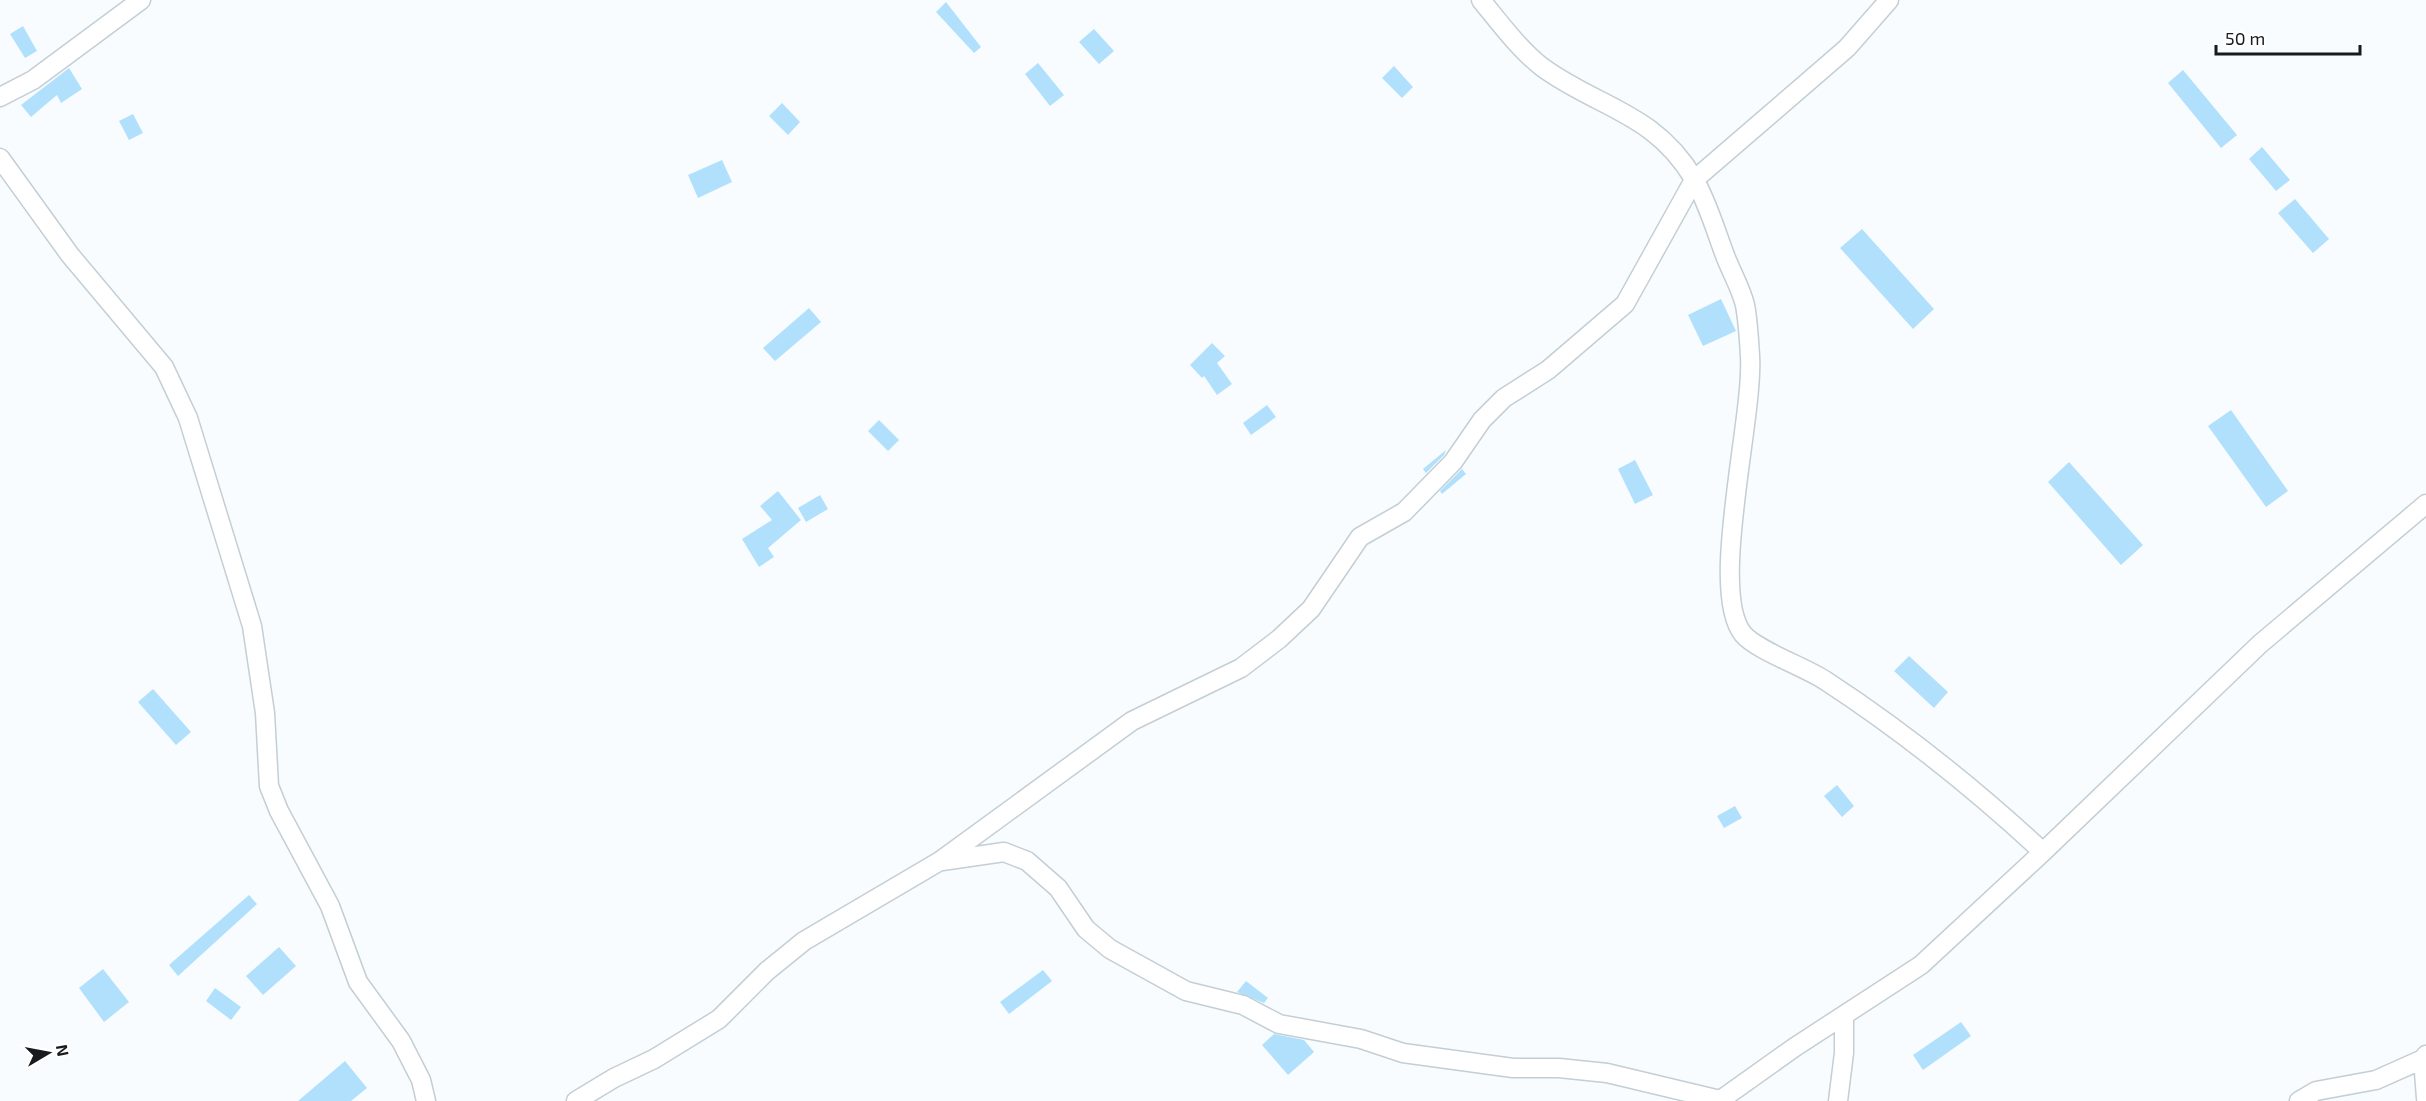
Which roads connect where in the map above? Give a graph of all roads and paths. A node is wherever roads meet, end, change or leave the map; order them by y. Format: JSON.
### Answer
{"nodes":[{"id":1,"x":141,"y":0,"type":"edge"},
{"id":2,"x":1481,"y":0,"type":"edge"},
{"id":3,"x":1889,"y":0,"type":"edge"},
{"id":4,"x":0,"y":97,"type":"edge"},
{"id":5,"x":0,"y":158,"type":"edge"},
{"id":6,"x":1694,"y":180,"type":"junction"},
{"id":7,"x":2426,"y":504,"type":"edge"},
{"id":8,"x":2043,"y":852,"type":"junction"},
{"id":9,"x":940,"y":861,"type":"junction"},
{"id":10,"x":1844,"y":1016,"type":"junction"},
{"id":11,"x":2425,"y":1057,"type":"edge"},
{"id":12,"x":2426,"y":1098,"type":"edge"},
{"id":13,"x":1720,"y":1100,"type":"edge"},
{"id":14,"x":426,"y":1101,"type":"edge"},
{"id":15,"x":576,"y":1101,"type":"edge"},
{"id":16,"x":1838,"y":1101,"type":"edge"},
{"id":17,"x":2299,"y":1101,"type":"edge"}],
"edges":[{"from":1,"to":4,"type":"street"},
{"from":2,"to":6,"type":"street"},
{"from":3,"to":6,"type":"street"},
{"from":5,"to":14,"type":"street"},
{"from":6,"to":8,"type":"street"},
{"from":6,"to":9,"type":"street"},
{"from":7,"to":8,"type":"street"},
{"from":8,"to":10,"type":"street"},
{"from":9,"to":13,"type":"street"},
{"from":9,"to":15,"type":"street"},
{"from":10,"to":13,"type":"street"},
{"from":10,"to":16,"type":"street"},
{"from":11,"to":12,"type":"street"},
{"from":11,"to":17,"type":"street"}]}
